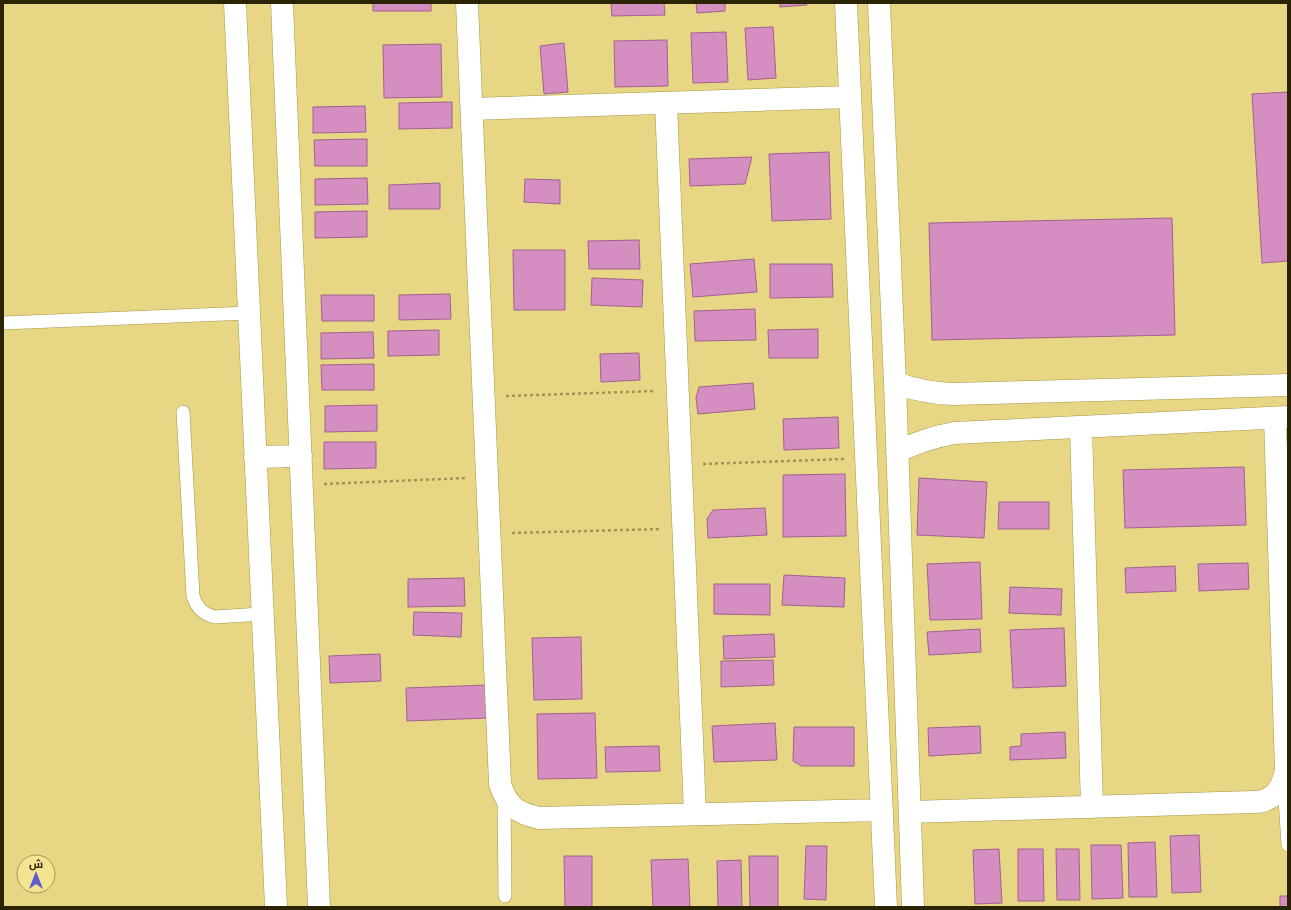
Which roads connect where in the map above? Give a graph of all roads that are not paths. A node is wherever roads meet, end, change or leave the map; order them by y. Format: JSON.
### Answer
{"nodes":[{"id":1,"x":235,"y":3,"type":"edge"},
{"id":2,"x":282,"y":3,"type":"edge"},
{"id":3,"x":467,"y":3,"type":"edge"},
{"id":4,"x":846,"y":3,"type":"edge"},
{"id":5,"x":879,"y":3,"type":"edge"},
{"id":6,"x":850,"y":97,"type":"junction"},
{"id":7,"x":666,"y":103,"type":"junction"},
{"id":8,"x":472,"y":109,"type":"junction"},
{"id":9,"x":249,"y":313,"type":"junction"},
{"id":10,"x":3,"y":323,"type":"edge"},
{"id":11,"x":895,"y":383,"type":"junction"},
{"id":12,"x":1288,"y":385,"type":"edge"},
{"id":13,"x":183,"y":412,"type":"dead end"},
{"id":14,"x":1282,"y":418,"type":"edge"},
{"id":15,"x":1081,"y":427,"type":"junction"},
{"id":16,"x":897,"y":452,"type":"junction"},
{"id":17,"x":301,"y":456,"type":"junction"},
{"id":18,"x":255,"y":457,"type":"junction"},
{"id":19,"x":262,"y":614,"type":"junction"},
{"id":20,"x":1284,"y":783,"type":"junction"},
{"id":21,"x":504,"y":796,"type":"junction"},
{"id":22,"x":1092,"y":807,"type":"junction"},
{"id":23,"x":882,"y":810,"type":"junction"},
{"id":24,"x":910,"y":812,"type":"junction"},
{"id":25,"x":695,"y":814,"type":"junction"},
{"id":26,"x":1288,"y":845,"type":"edge"},
{"id":27,"x":505,"y":896,"type":"dead end"},
{"id":28,"x":276,"y":907,"type":"edge"},
{"id":29,"x":318,"y":907,"type":"edge"},
{"id":30,"x":886,"y":907,"type":"edge"},
{"id":31,"x":913,"y":907,"type":"edge"}],
"edges":[{"from":1,"to":9,"type":"street"},
{"from":2,"to":17,"type":"street"},
{"from":3,"to":8,"type":"street"},
{"from":4,"to":6,"type":"street"},
{"from":5,"to":11,"type":"street"},
{"from":6,"to":7,"type":"street"},
{"from":6,"to":23,"type":"street"},
{"from":7,"to":8,"type":"street"},
{"from":7,"to":25,"type":"street"},
{"from":8,"to":21,"type":"street"},
{"from":9,"to":10,"type":"lane"},
{"from":9,"to":18,"type":"street"},
{"from":11,"to":12,"type":"street"},
{"from":11,"to":16,"type":"street"},
{"from":13,"to":19,"type":"lane"},
{"from":14,"to":15,"type":"street"},
{"from":14,"to":20,"type":"street"},
{"from":15,"to":16,"type":"street"},
{"from":15,"to":22,"type":"street"},
{"from":16,"to":24,"type":"street"},
{"from":17,"to":18,"type":"street"},
{"from":17,"to":29,"type":"street"},
{"from":18,"to":19,"type":"street"},
{"from":19,"to":28,"type":"street"},
{"from":20,"to":22,"type":"street"},
{"from":20,"to":26,"type":"lane"},
{"from":21,"to":25,"type":"street"},
{"from":21,"to":27,"type":"lane"},
{"from":22,"to":24,"type":"street"},
{"from":23,"to":25,"type":"street"},
{"from":23,"to":30,"type":"street"},
{"from":24,"to":31,"type":"street"}]}
